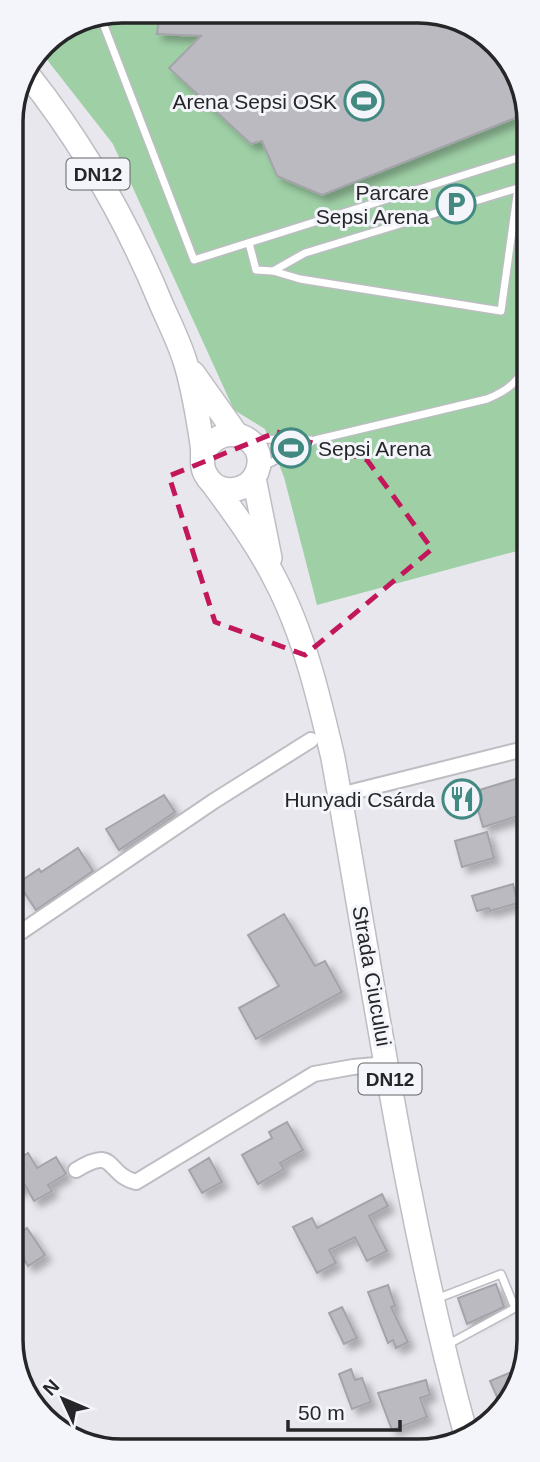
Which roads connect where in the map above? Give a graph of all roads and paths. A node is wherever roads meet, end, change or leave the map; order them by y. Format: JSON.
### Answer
{"nodes":[{"id":1,"x":104,"y":25,"type":"edge"},
{"id":2,"x":32,"y":80,"type":"edge"},
{"id":3,"x":517,"y":158,"type":"edge"},
{"id":4,"x":517,"y":188,"type":"edge"},
{"id":5,"x":517,"y":195,"type":"edge"},
{"id":6,"x":249,"y":243,"type":"junction"},
{"id":7,"x":273,"y":271,"type":"junction"},
{"id":8,"x":185,"y":361,"type":"junction"},
{"id":9,"x":517,"y":379,"type":"edge"},
{"id":10,"x":242,"y":436,"type":"junction"},
{"id":11,"x":316,"y":440,"type":"junction"},
{"id":12,"x":204,"y":454,"type":"junction"},
{"id":13,"x":256,"y":474,"type":"junction"},
{"id":14,"x":213,"y":484,"type":"junction"},
{"id":15,"x":275,"y":579,"type":"junction"},
{"id":16,"x":318,"y":731,"type":"junction"},
{"id":17,"x":517,"y":751,"type":"edge"},
{"id":18,"x":340,"y":795,"type":"junction"},
{"id":19,"x":23,"y":930,"type":"edge"},
{"id":20,"x":387,"y":1064,"type":"junction"},
{"id":21,"x":76,"y":1170,"type":"dead end"},
{"id":22,"x":433,"y":1300,"type":"junction"},
{"id":23,"x":444,"y":1347,"type":"junction"},
{"id":24,"x":464,"y":1428,"type":"edge"}],
"edges":[{"from":1,"to":6,"type":"lane"},
{"from":2,"to":8,"type":"main road","number":"DN12"},
{"from":3,"to":6,"type":"lane"},
{"from":4,"to":7,"type":"lane"},
{"from":5,"to":7,"type":"lane"},
{"from":6,"to":7,"type":"lane"},
{"from":8,"to":10,"type":"main road","number":"DN12"},
{"from":8,"to":12,"type":"main road","number":"DN12"},
{"from":9,"to":11,"type":"lane"},
{"from":10,"to":11,"type":"lane"},
{"from":10,"to":12,"type":"main road"},
{"from":10,"to":13,"type":"main road"},
{"from":11,"to":13,"type":"lane"},
{"from":12,"to":14,"type":"main road"},
{"from":13,"to":14,"type":"main road"},
{"from":13,"to":15,"type":"main road","number":"DN12"},
{"from":14,"to":15,"type":"main road","number":"DN12"},
{"from":15,"to":16,"type":"main road","number":"DN12"},
{"from":16,"to":18,"type":"main road","name":"Strada Ciucului","number":"DN12"},
{"from":16,"to":19,"type":"street"},
{"from":17,"to":18,"type":"street"},
{"from":18,"to":20,"type":"main road","name":"Strada Ciucului","number":"DN12"},
{"from":20,"to":21,"type":"street"},
{"from":20,"to":22,"type":"main road","name":"Strada Ciucului","number":"DN12"},
{"from":22,"to":23,"type":"main road","name":"Strada Ciucului","number":"DN12"},
{"from":22,"to":23,"type":"lane"},
{"from":23,"to":24,"type":"main road","name":"Strada Ciucului","number":"DN12"}]}
